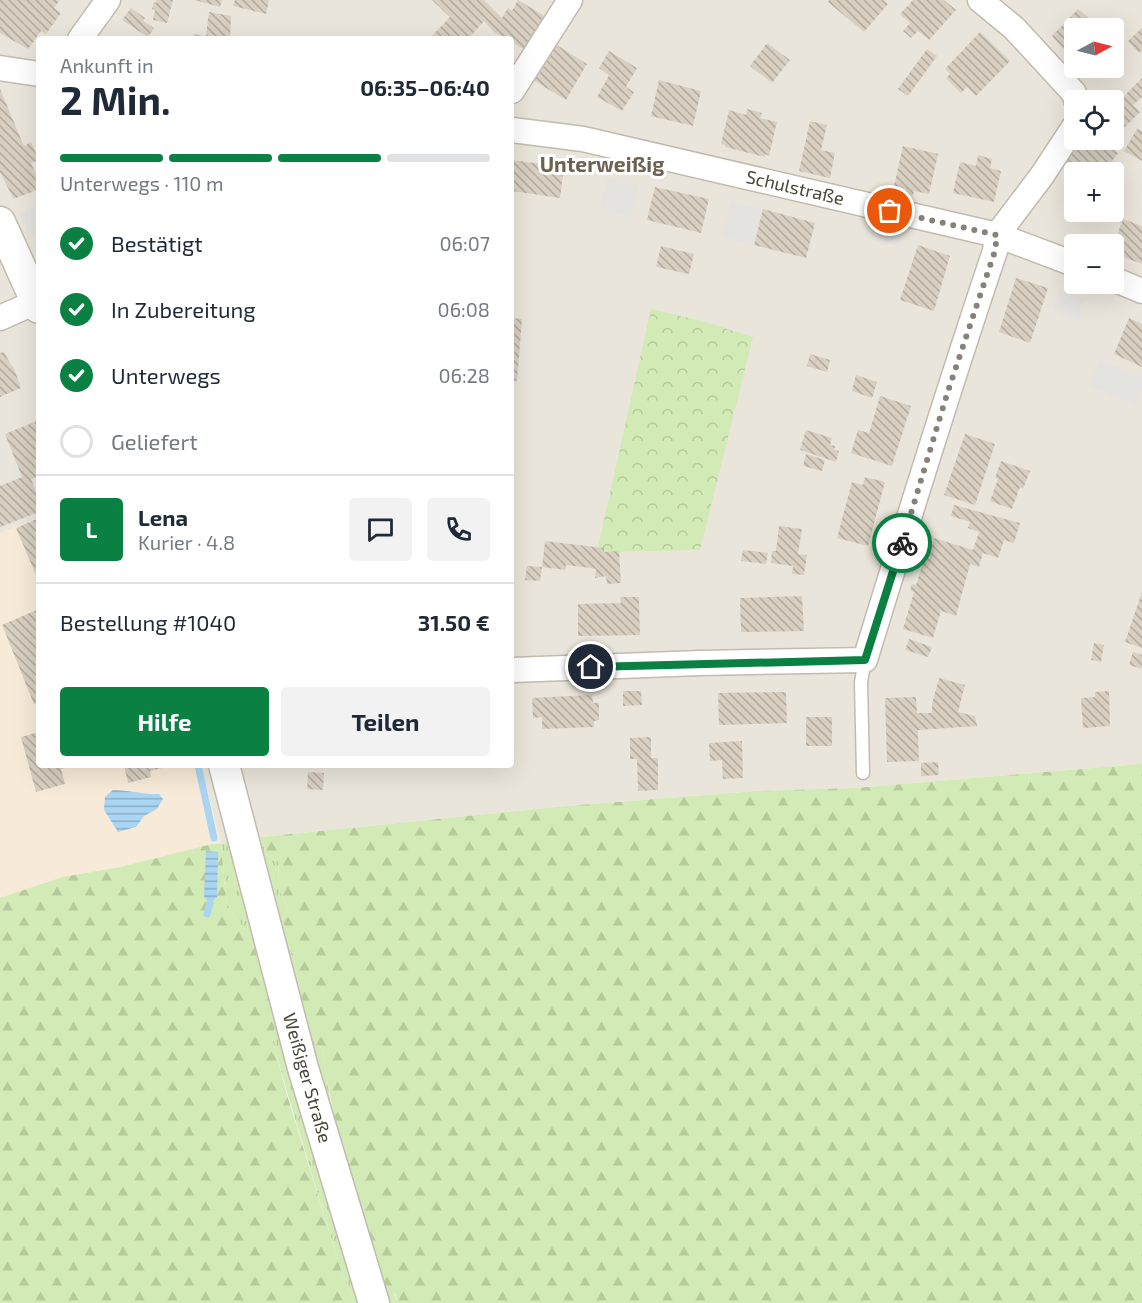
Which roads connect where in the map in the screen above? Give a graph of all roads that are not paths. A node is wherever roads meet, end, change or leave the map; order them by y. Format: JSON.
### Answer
{"nodes":[{"id":1,"x":108,"y":0,"type":"edge"},
{"id":2,"x":570,"y":0,"type":"edge"},
{"id":3,"x":980,"y":0,"type":"edge"},
{"id":4,"x":82,"y":36,"type":"edge"},
{"id":5,"x":0,"y":68,"type":"edge"},
{"id":6,"x":36,"y":74,"type":"edge"},
{"id":7,"x":514,"y":89,"type":"edge"},
{"id":8,"x":1071,"y":90,"type":"edge"},
{"id":9,"x":514,"y":130,"type":"edge"},
{"id":10,"x":1064,"y":142,"type":"edge"},
{"id":11,"x":0,"y":222,"type":"edge"},
{"id":12,"x":997,"y":235,"type":"junction"},
{"id":13,"x":1064,"y":260,"type":"edge"},
{"id":14,"x":1124,"y":284,"type":"edge"},
{"id":15,"x":1142,"y":291,"type":"edge"},
{"id":16,"x":36,"y":301,"type":"edge"},
{"id":17,"x":36,"y":306,"type":"edge"},
{"id":18,"x":0,"y":318,"type":"edge"},
{"id":19,"x":865,"y":660,"type":"junction"},
{"id":20,"x":514,"y":670,"type":"edge"},
{"id":21,"x":225,"y":768,"type":"edge"},
{"id":22,"x":863,"y":773,"type":"dead end"},
{"id":23,"x":374,"y":1303,"type":"edge"}],
"edges":[{"from":1,"to":4,"type":"street"},
{"from":2,"to":7,"type":"street"},
{"from":3,"to":8,"type":"street"},
{"from":5,"to":6,"type":"street"},
{"from":9,"to":12,"type":"street","name":"Schulstraße"},
{"from":10,"to":12,"type":"street"},
{"from":11,"to":16,"type":"street"},
{"from":12,"to":13,"type":"street","name":"Schulstraße"},
{"from":12,"to":19,"type":"street"},
{"from":14,"to":15,"type":"street"},
{"from":17,"to":18,"type":"street"},
{"from":19,"to":20,"type":"street"},
{"from":19,"to":22,"type":"lane"},
{"from":21,"to":23,"type":"street","name":"Weißiger Straße"}]}
